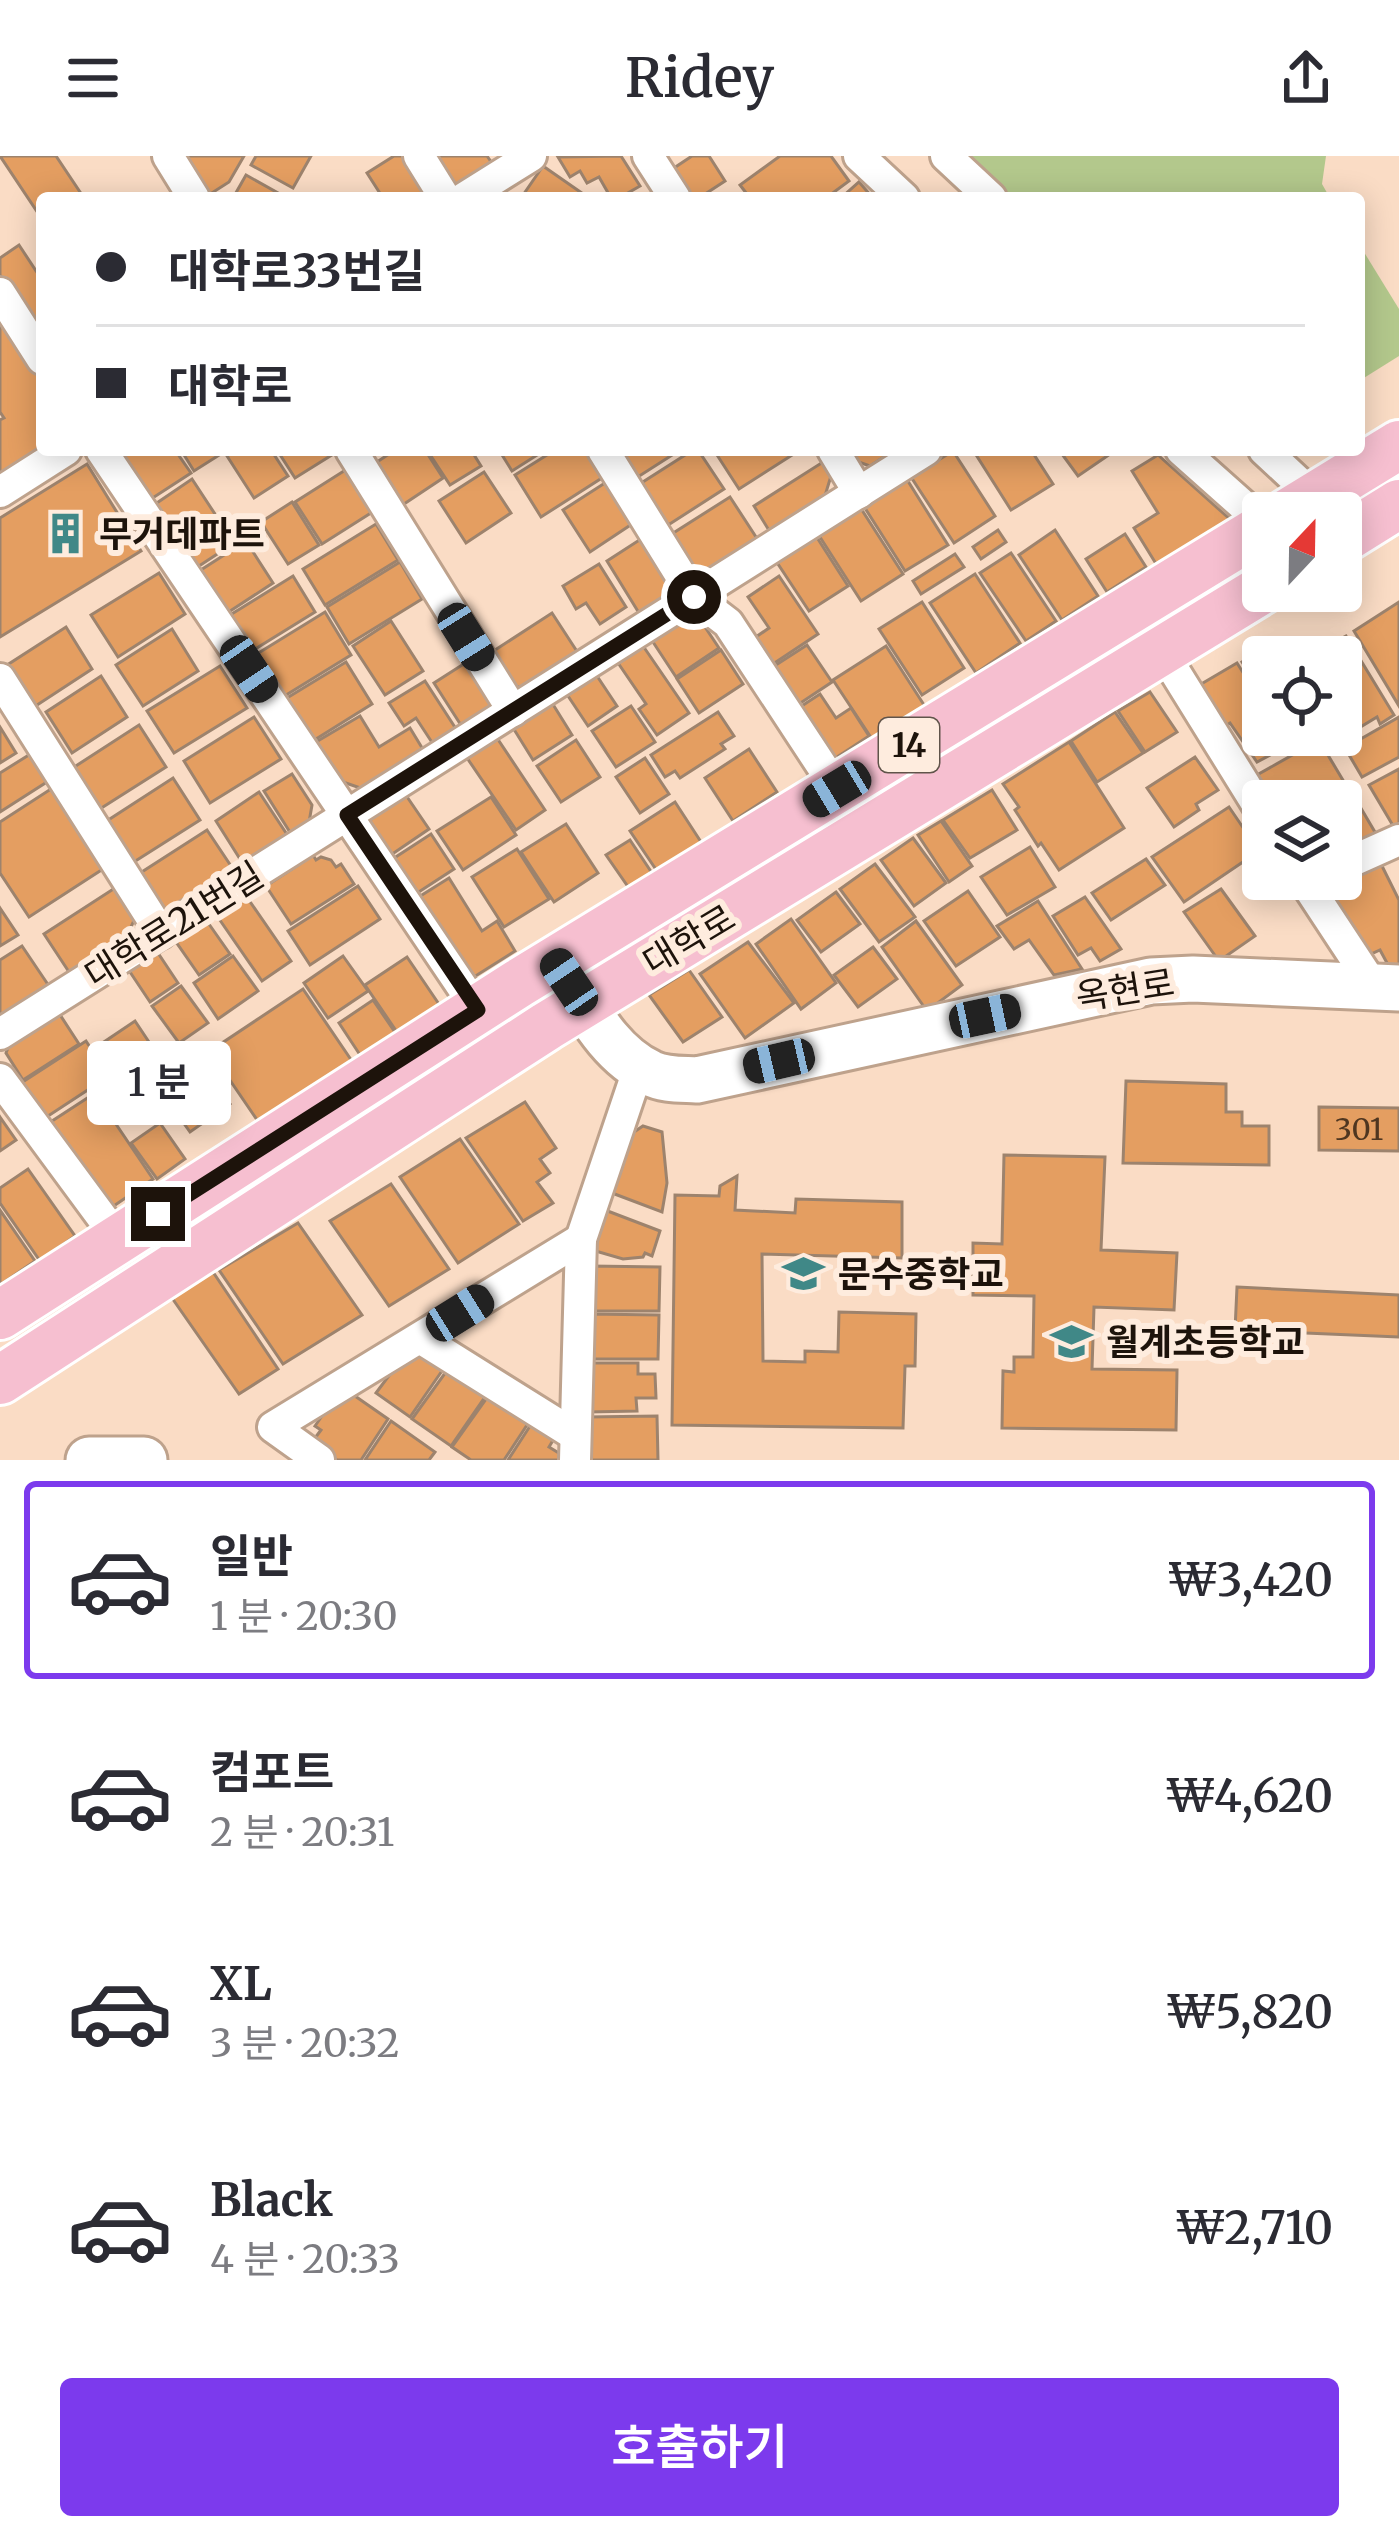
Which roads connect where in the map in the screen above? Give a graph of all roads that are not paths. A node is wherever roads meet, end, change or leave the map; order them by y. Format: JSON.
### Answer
{"nodes":[{"id":1,"x":168,"y":156,"type":"edge"},
{"id":2,"x":419,"y":156,"type":"edge"},
{"id":3,"x":531,"y":156,"type":"edge"},
{"id":4,"x":648,"y":156,"type":"edge"},
{"id":5,"x":859,"y":156,"type":"edge"},
{"id":6,"x":946,"y":156,"type":"edge"},
{"id":7,"x":190,"y":192,"type":"edge"},
{"id":8,"x":441,"y":192,"type":"edge"},
{"id":9,"x":474,"y":192,"type":"edge"},
{"id":10,"x":671,"y":192,"type":"edge"},
{"id":11,"x":898,"y":192,"type":"edge"},
{"id":12,"x":985,"y":192,"type":"edge"},
{"id":13,"x":0,"y":293,"type":"edge"},
{"id":14,"x":36,"y":350,"type":"edge"},
{"id":15,"x":1399,"y":445,"type":"edge"},
{"id":16,"x":57,"y":456,"type":"edge"},
{"id":17,"x":105,"y":456,"type":"edge"},
{"id":18,"x":355,"y":456,"type":"edge"},
{"id":19,"x":607,"y":456,"type":"edge"},
{"id":20,"x":837,"y":456,"type":"edge"},
{"id":21,"x":917,"y":456,"type":"edge"},
{"id":22,"x":1187,"y":456,"type":"edge"},
{"id":23,"x":1270,"y":456,"type":"edge"},
{"id":24,"x":0,"y":492,"type":"edge"},
{"id":25,"x":1303,"y":492,"type":"edge"},
{"id":26,"x":1354,"y":492,"type":"edge"},
{"id":27,"x":860,"y":493,"type":"junction"},
{"id":28,"x":1399,"y":504,"type":"edge"},
{"id":29,"x":1242,"y":506,"type":"edge"},
{"id":30,"x":1362,"y":512,"type":"edge"},
{"id":31,"x":1242,"y":538,"type":"edge"},
{"id":32,"x":694,"y":597,"type":"junction"},
{"id":33,"x":1242,"y":602,"type":"edge"},
{"id":34,"x":1162,"y":650,"type":"junction"},
{"id":35,"x":0,"y":679,"type":"edge"},
{"id":36,"x":513,"y":711,"type":"junction"},
{"id":37,"x":1242,"y":780,"type":"edge"},
{"id":38,"x":837,"y":789,"type":"junction"},
{"id":39,"x":347,"y":815,"type":"junction"},
{"id":40,"x":1399,"y":840,"type":"edge"},
{"id":41,"x":1362,"y":857,"type":"edge"},
{"id":42,"x":1323,"y":900,"type":"edge"},
{"id":43,"x":161,"y":933,"type":"junction"},
{"id":44,"x":555,"y":961,"type":"junction"},
{"id":45,"x":1386,"y":987,"type":"edge"},
{"id":46,"x":584,"y":1004,"type":"junction"},
{"id":47,"x":478,"y":1010,"type":"junction"},
{"id":48,"x":0,"y":1034,"type":"edge"},
{"id":49,"x":639,"y":1067,"type":"junction"},
{"id":50,"x":470,"y":1076,"type":"junction"},
{"id":51,"x":0,"y":1079,"type":"edge"},
{"id":52,"x":118,"y":1239,"type":"junction"},
{"id":53,"x":580,"y":1239,"type":"junction"},
{"id":54,"x":0,"y":1315,"type":"edge"},
{"id":55,"x":420,"y":1338,"type":"junction"},
{"id":56,"x":0,"y":1380,"type":"edge"},
{"id":57,"x":574,"y":1448,"type":"edge"},
{"id":58,"x":89,"y":1460,"type":"edge"},
{"id":59,"x":143,"y":1460,"type":"edge"},
{"id":60,"x":320,"y":1460,"type":"edge"}],
"edges":[{"from":1,"to":7,"type":"street"},
{"from":2,"to":8,"type":"street"},
{"from":3,"to":9,"type":"street"},
{"from":4,"to":10,"type":"street"},
{"from":5,"to":11,"type":"street"},
{"from":6,"to":12,"type":"street"},
{"from":13,"to":14,"type":"street"},
{"from":15,"to":26,"type":"main road"},
{"from":16,"to":24,"type":"street"},
{"from":17,"to":39,"type":"street"},
{"from":18,"to":36,"type":"street"},
{"from":19,"to":32,"type":"street"},
{"from":20,"to":27,"type":"street"},
{"from":21,"to":27,"type":"street","name":"대학로21번길"},
{"from":22,"to":29,"type":"street"},
{"from":23,"to":25,"type":"street"},
{"from":27,"to":32,"type":"street","name":"대학로21번길"},
{"from":28,"to":30,"type":"main road"},
{"from":31,"to":38,"type":"main road","name":"대학로","number":"14"},
{"from":32,"to":36,"type":"street","name":"대학로21번길"},
{"from":32,"to":38,"type":"street"},
{"from":33,"to":34,"type":"main road","name":"대학로","number":"14"},
{"from":34,"to":37,"type":"street"},
{"from":34,"to":46,"type":"main road","name":"대학로","number":"14"},
{"from":35,"to":43,"type":"street"},
{"from":36,"to":39,"type":"street","name":"대학로21번길"},
{"from":38,"to":44,"type":"main road","name":"대학로","number":"14"},
{"from":39,"to":43,"type":"street","name":"대학로21번길"},
{"from":39,"to":47,"type":"street"},
{"from":40,"to":41,"type":"street"},
{"from":42,"to":45,"type":"street"},
{"from":43,"to":48,"type":"street","name":"대학로21번길"},
{"from":44,"to":46,"type":"main road"},
{"from":44,"to":47,"type":"main road","name":"대학로","number":"14"},
{"from":45,"to":49,"type":"main road","name":"옥현로"},
{"from":46,"to":49,"type":"main road"},
{"from":46,"to":50,"type":"main road","name":"대학로","number":"14"},
{"from":47,"to":50,"type":"street"},
{"from":47,"to":52,"type":"main road","name":"대학로","number":"14"},
{"from":49,"to":53,"type":"street"},
{"from":50,"to":56,"type":"main road","name":"대학로","number":"14"},
{"from":51,"to":52,"type":"street"},
{"from":52,"to":54,"type":"main road","name":"대학로","number":"14"},
{"from":53,"to":55,"type":"street"},
{"from":53,"to":57,"type":"street"},
{"from":55,"to":57,"type":"street"},
{"from":55,"to":60,"type":"street"},
{"from":58,"to":59,"type":"main road"}]}
